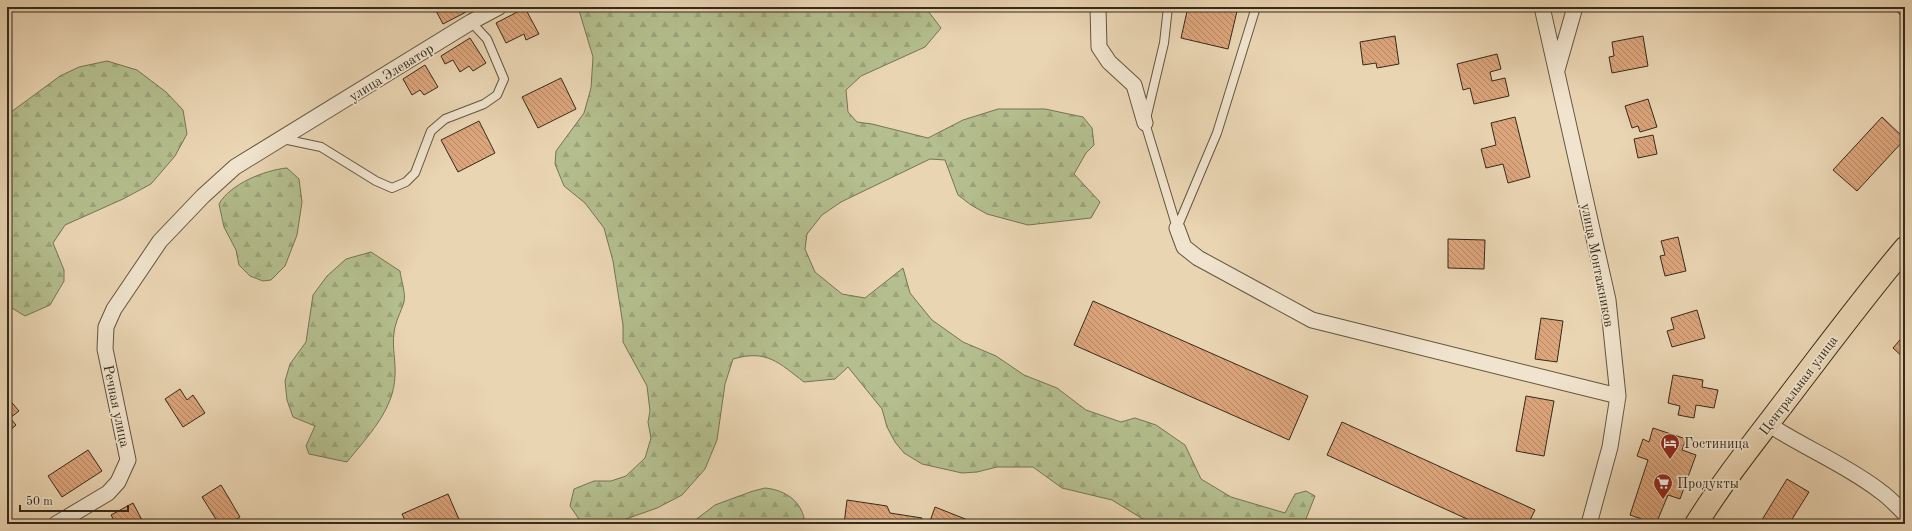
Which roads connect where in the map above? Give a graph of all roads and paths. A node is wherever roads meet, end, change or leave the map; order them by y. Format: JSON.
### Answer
{"nodes":[{"id":1,"x":499,"y":7,"type":"edge"},
{"id":2,"x":1098,"y":7,"type":"edge"},
{"id":3,"x":1168,"y":7,"type":"edge"},
{"id":4,"x":1256,"y":7,"type":"edge"},
{"id":5,"x":1542,"y":7,"type":"edge"},
{"id":6,"x":1575,"y":7,"type":"edge"},
{"id":7,"x":1899,"y":7,"type":"edge"},
{"id":8,"x":1905,"y":12,"type":"edge"},
{"id":9,"x":471,"y":22,"type":"junction"},
{"id":10,"x":1557,"y":71,"type":"junction"},
{"id":11,"x":1145,"y":124,"type":"junction"},
{"id":12,"x":284,"y":139,"type":"junction"},
{"id":13,"x":1177,"y":228,"type":"junction"},
{"id":14,"x":1905,"y":248,"type":"edge"},
{"id":15,"x":105,"y":349,"type":"joint"},
{"id":16,"x":1618,"y":396,"type":"junction"},
{"id":17,"x":1768,"y":424,"type":"junction"},
{"id":18,"x":1905,"y":514,"type":"edge"},
{"id":19,"x":56,"y":524,"type":"edge"},
{"id":20,"x":1589,"y":524,"type":"edge"},
{"id":21,"x":1696,"y":524,"type":"edge"},
{"id":22,"x":1904,"y":524,"type":"edge"}],
"edges":[{"from":1,"to":9,"type":"street","name":"улица Элеватор"},
{"from":2,"to":11,"type":"street"},
{"from":3,"to":11,"type":"lane"},
{"from":4,"to":13,"type":"lane"},
{"from":5,"to":10,"type":"street","name":"улица Монтажников"},
{"from":6,"to":10,"type":"street"},
{"from":7,"to":8,"type":"lane"},
{"from":9,"to":12,"type":"street","name":"улица Элеватор"},
{"from":9,"to":12,"type":"lane"},
{"from":10,"to":16,"type":"street","name":"улица Монтажников"},
{"from":11,"to":13,"type":"lane"},
{"from":12,"to":15,"type":"street","name":"улица Элеватор"},
{"from":13,"to":16,"type":"street"},
{"from":14,"to":17,"type":"highway","name":"Центральная улица"},
{"from":15,"to":19,"type":"street","name":"Речная улица"},
{"from":16,"to":20,"type":"street","name":"улица Монтажников"},
{"from":17,"to":18,"type":"street"},
{"from":17,"to":21,"type":"highway","name":"Центральная улица"},
{"from":18,"to":22,"type":"street"}]}
